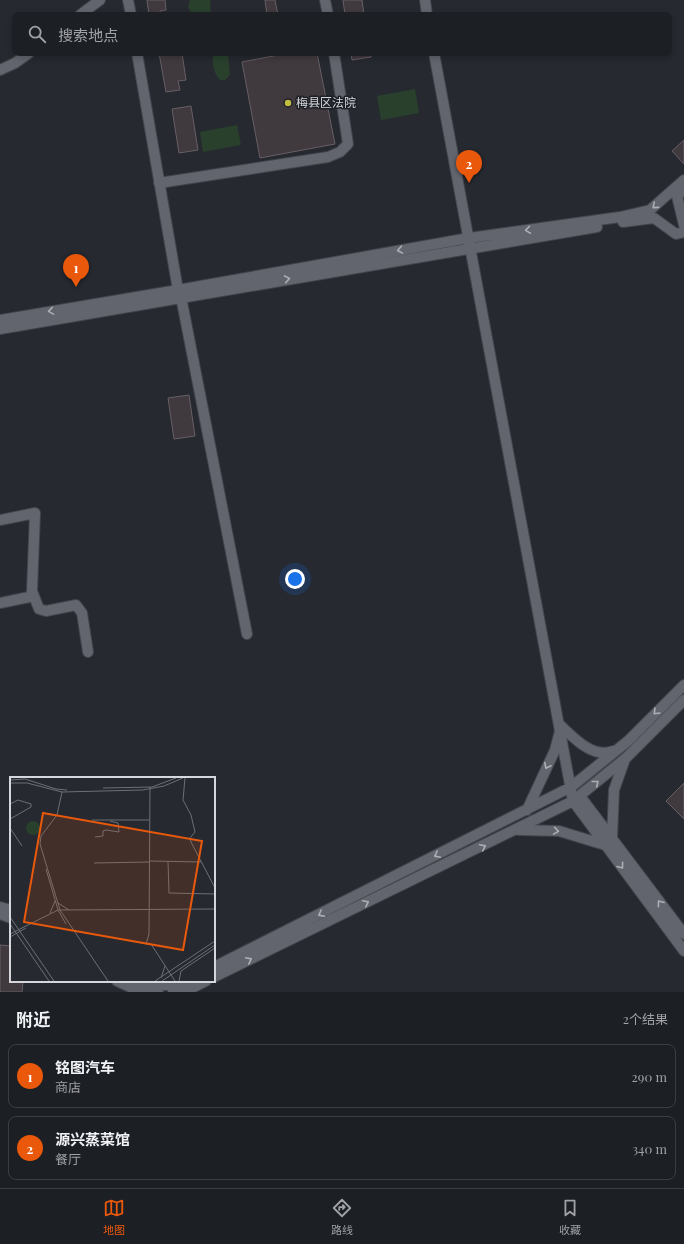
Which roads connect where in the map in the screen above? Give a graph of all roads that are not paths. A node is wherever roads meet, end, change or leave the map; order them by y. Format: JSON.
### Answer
{"nodes":[{"id":1,"x":100,"y":0,"type":"edge"},
{"id":2,"x":128,"y":0,"type":"edge"},
{"id":3,"x":325,"y":0,"type":"edge"},
{"id":4,"x":424,"y":0,"type":"edge"},
{"id":5,"x":84,"y":12,"type":"edge"},
{"id":6,"x":130,"y":12,"type":"edge"},
{"id":7,"x":327,"y":12,"type":"edge"},
{"id":8,"x":426,"y":12,"type":"edge"},
{"id":9,"x":25,"y":56,"type":"edge"},
{"id":10,"x":138,"y":56,"type":"edge"},
{"id":11,"x":334,"y":56,"type":"edge"},
{"id":12,"x":435,"y":56,"type":"edge"},
{"id":13,"x":0,"y":70,"type":"edge"},
{"id":14,"x":684,"y":180,"type":"edge"},
{"id":15,"x":159,"y":183,"type":"junction"},
{"id":16,"x":684,"y":190,"type":"edge"},
{"id":17,"x":684,"y":224,"type":"edge"},
{"id":18,"x":684,"y":232,"type":"edge"},
{"id":19,"x":470,"y":243,"type":"junction"},
{"id":20,"x":180,"y":294,"type":"junction"},
{"id":21,"x":0,"y":320,"type":"edge"},
{"id":22,"x":0,"y":329,"type":"edge"},
{"id":23,"x":0,"y":520,"type":"edge"},
{"id":24,"x":34,"y":596,"type":"junction"},
{"id":25,"x":0,"y":603,"type":"edge"},
{"id":26,"x":248,"y":634,"type":"dead end"},
{"id":27,"x":88,"y":652,"type":"dead end"},
{"id":28,"x":684,"y":685,"type":"edge"},
{"id":29,"x":684,"y":700,"type":"edge"},
{"id":30,"x":560,"y":727,"type":"junction"},
{"id":31,"x":617,"y":750,"type":"junction"},
{"id":32,"x":626,"y":758,"type":"junction"},
{"id":33,"x":571,"y":787,"type":"junction"},
{"id":34,"x":576,"y":798,"type":"junction"},
{"id":35,"x":527,"y":810,"type":"junction"},
{"id":36,"x":517,"y":830,"type":"junction"},
{"id":37,"x":609,"y":842,"type":"junction"},
{"id":38,"x":0,"y":907,"type":"edge"},
{"id":39,"x":10,"y":910,"type":"edge"},
{"id":40,"x":0,"y":914,"type":"edge"},
{"id":41,"x":10,"y":918,"type":"edge"},
{"id":42,"x":684,"y":934,"type":"edge"},
{"id":43,"x":684,"y":951,"type":"edge"},
{"id":44,"x":215,"y":966,"type":"edge"},
{"id":45,"x":215,"y":977,"type":"edge"},
{"id":46,"x":119,"y":982,"type":"edge"},
{"id":47,"x":136,"y":982,"type":"edge"},
{"id":48,"x":182,"y":982,"type":"edge"},
{"id":49,"x":204,"y":982,"type":"edge"},
{"id":50,"x":158,"y":992,"type":"edge"},
{"id":51,"x":173,"y":992,"type":"edge"}],
"edges":[{"from":1,"to":5,"type":"street"},
{"from":2,"to":6,"type":"street"},
{"from":3,"to":7,"type":"street"},
{"from":4,"to":8,"type":"street"},
{"from":9,"to":13,"type":"street"},
{"from":10,"to":15,"type":"street"},
{"from":11,"to":15,"type":"street"},
{"from":12,"to":19,"type":"street"},
{"from":14,"to":19,"type":"street","one_way":true},
{"from":15,"to":20,"type":"street"},
{"from":16,"to":17,"type":"street"},
{"from":18,"to":19,"type":"street"},
{"from":19,"to":20,"type":"street"},
{"from":19,"to":30,"type":"street"},
{"from":20,"to":21,"type":"street","one_way":true},
{"from":20,"to":22,"type":"street"},
{"from":20,"to":26,"type":"street"},
{"from":23,"to":24,"type":"street"},
{"from":24,"to":25,"type":"street"},
{"from":24,"to":27,"type":"street"},
{"from":28,"to":31,"type":"street","one_way":true},
{"from":29,"to":32,"type":"street"},
{"from":30,"to":31,"type":"street"},
{"from":30,"to":33,"type":"street"},
{"from":30,"to":35,"type":"street","one_way":true},
{"from":31,"to":33,"type":"street"},
{"from":34,"to":32,"type":"street","one_way":true},
{"from":32,"to":37,"type":"street"},
{"from":33,"to":34,"type":"street"},
{"from":33,"to":35,"type":"street"},
{"from":34,"to":36,"type":"street"},
{"from":34,"to":37,"type":"street"},
{"from":35,"to":44,"type":"street","one_way":true},
{"from":36,"to":37,"type":"street","one_way":true},
{"from":45,"to":36,"type":"street","one_way":true},
{"from":42,"to":37,"type":"street","one_way":true},
{"from":37,"to":43,"type":"street","one_way":true},
{"from":38,"to":39,"type":"street"},
{"from":40,"to":41,"type":"street"},
{"from":46,"to":50,"type":"street"},
{"from":47,"to":48,"type":"street"},
{"from":49,"to":51,"type":"street"}]}
